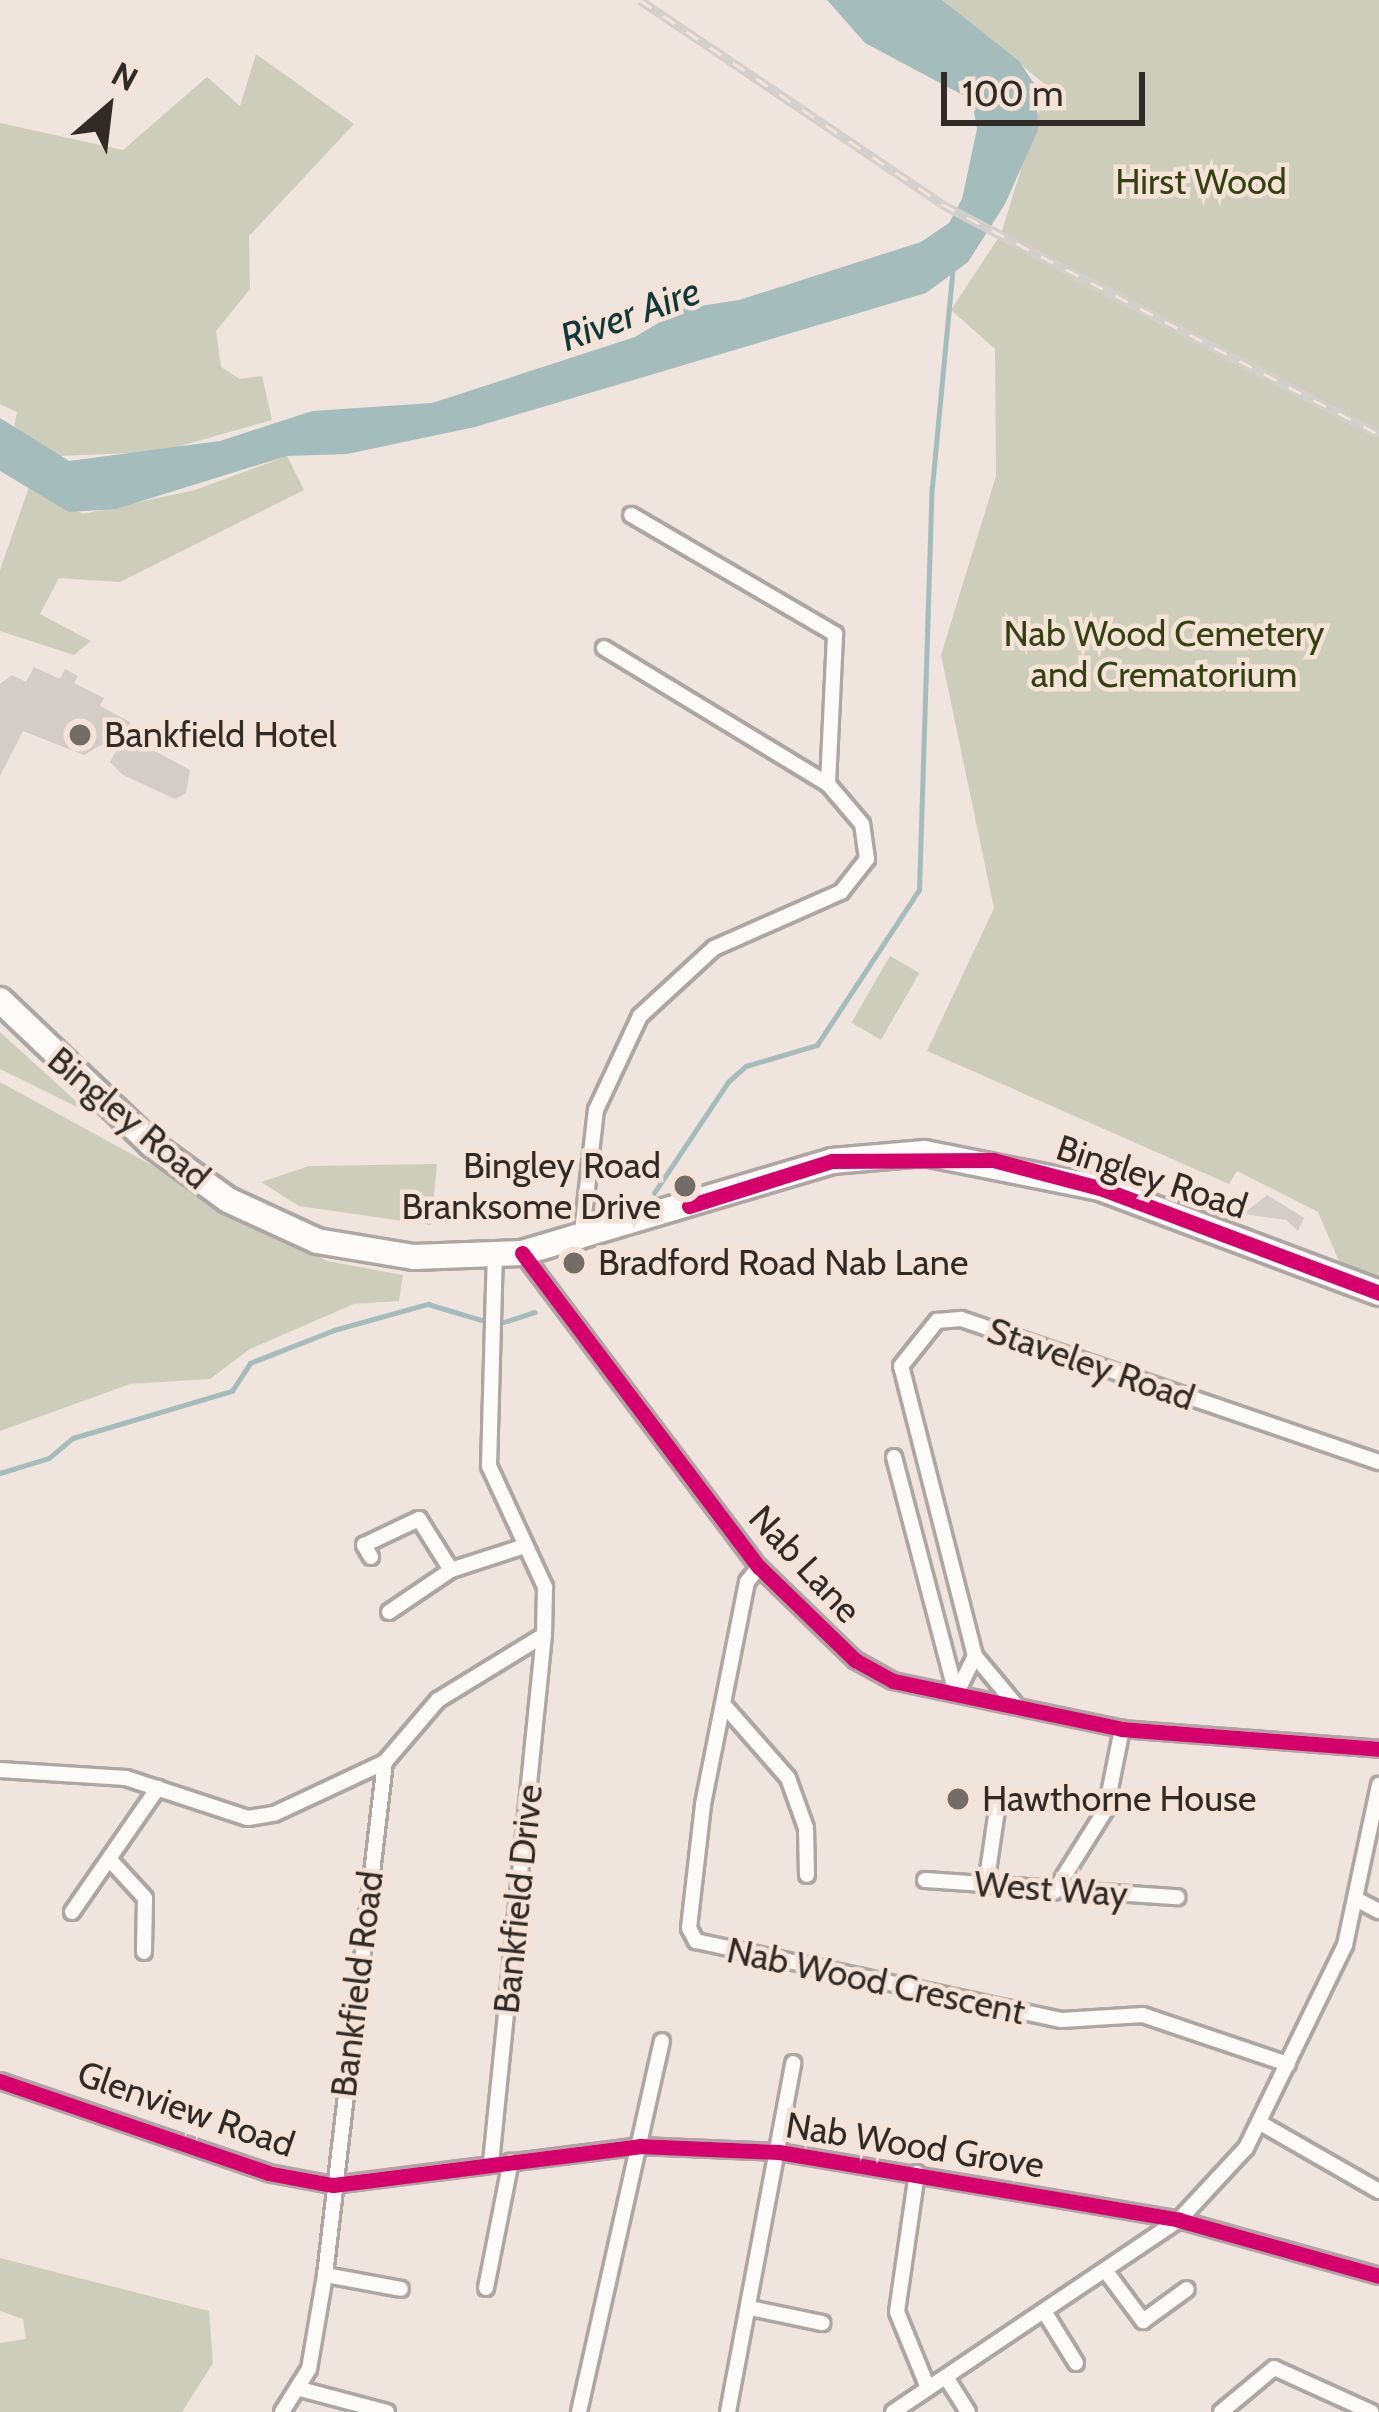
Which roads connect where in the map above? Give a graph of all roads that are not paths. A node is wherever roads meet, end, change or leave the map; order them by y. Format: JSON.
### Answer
{"nodes":[{"id":1,"x":631,"y":515,"type":"dead end"},
{"id":2,"x":604,"y":647,"type":"dead end"},
{"id":3,"x":828,"y":784,"type":"junction"},
{"id":4,"x":0,"y":1000,"type":"edge"},
{"id":5,"x":10,"y":1018,"type":"edge"},
{"id":6,"x":581,"y":1240,"type":"junction"},
{"id":7,"x":522,"y":1253,"type":"junction"},
{"id":8,"x":495,"y":1255,"type":"junction"},
{"id":9,"x":1379,"y":1293,"type":"edge"},
{"id":10,"x":894,"y":1457,"type":"dead end"},
{"id":11,"x":1379,"y":1462,"type":"edge"},
{"id":12,"x":526,"y":1546,"type":"junction"},
{"id":13,"x":371,"y":1557,"type":"dead end"},
{"id":14,"x":759,"y":1567,"type":"junction"},
{"id":15,"x":451,"y":1570,"type":"junction"},
{"id":16,"x":389,"y":1612,"type":"dead end"},
{"id":17,"x":544,"y":1635,"type":"junction"},
{"id":18,"x":975,"y":1656,"type":"junction"},
{"id":19,"x":956,"y":1694,"type":"junction"},
{"id":20,"x":1016,"y":1704,"type":"junction"},
{"id":21,"x":724,"y":1705,"type":"junction"},
{"id":22,"x":1122,"y":1729,"type":"junction"},
{"id":23,"x":1379,"y":1749,"type":"edge"},
{"id":24,"x":385,"y":1762,"type":"junction"},
{"id":25,"x":0,"y":1770,"type":"edge"},
{"id":26,"x":1379,"y":1784,"type":"edge"},
{"id":27,"x":158,"y":1788,"type":"junction"},
{"id":28,"x":997,"y":1810,"type":"dead end"},
{"id":29,"x":111,"y":1861,"type":"junction"},
{"id":30,"x":807,"y":1874,"type":"dead end"},
{"id":31,"x":925,"y":1880,"type":"dead end"},
{"id":32,"x":986,"y":1886,"type":"junction"},
{"id":33,"x":1054,"y":1892,"type":"junction"},
{"id":34,"x":1177,"y":1897,"type":"dead end"},
{"id":35,"x":1356,"y":1899,"type":"junction"},
{"id":36,"x":1379,"y":1910,"type":"edge"},
{"id":37,"x":72,"y":1912,"type":"dead end"},
{"id":38,"x":145,"y":1952,"type":"dead end"},
{"id":39,"x":662,"y":2041,"type":"dead end"},
{"id":40,"x":793,"y":2063,"type":"dead end"},
{"id":41,"x":1288,"y":2064,"type":"junction"},
{"id":42,"x":0,"y":2081,"type":"edge"},
{"id":43,"x":1262,"y":2124,"type":"junction"},
{"id":44,"x":640,"y":2146,"type":"junction"},
{"id":45,"x":779,"y":2152,"type":"junction"},
{"id":46,"x":567,"y":2153,"type":"joint"},
{"id":47,"x":511,"y":2161,"type":"junction"},
{"id":48,"x":491,"y":2163,"type":"junction"},
{"id":49,"x":917,"y":2173,"type":"junction"},
{"id":50,"x":333,"y":2186,"type":"junction"},
{"id":51,"x":1379,"y":2191,"type":"edge"},
{"id":52,"x":1179,"y":2220,"type":"junction"},
{"id":53,"x":1105,"y":2270,"type":"junction"},
{"id":54,"x":325,"y":2276,"type":"junction"},
{"id":55,"x":1379,"y":2276,"type":"edge"},
{"id":56,"x":486,"y":2288,"type":"dead end"},
{"id":57,"x":401,"y":2289,"type":"dead end"},
{"id":58,"x":1187,"y":2289,"type":"dead end"},
{"id":59,"x":750,"y":2308,"type":"junction"},
{"id":60,"x":1044,"y":2311,"type":"junction"},
{"id":61,"x":822,"y":2323,"type":"dead end"},
{"id":62,"x":1076,"y":2363,"type":"dead end"},
{"id":63,"x":946,"y":2378,"type":"junction"},
{"id":64,"x":928,"y":2388,"type":"junction"},
{"id":65,"x":300,"y":2389,"type":"junction"},
{"id":66,"x":282,"y":2412,"type":"edge"},
{"id":67,"x":387,"y":2412,"type":"edge"},
{"id":68,"x":579,"y":2412,"type":"edge"},
{"id":69,"x":728,"y":2412,"type":"edge"},
{"id":70,"x":893,"y":2412,"type":"edge"},
{"id":71,"x":968,"y":2412,"type":"edge"},
{"id":72,"x":1221,"y":2412,"type":"edge"},
{"id":73,"x":1371,"y":2412,"type":"edge"}],
"edges":[{"from":1,"to":3,"type":"street"},
{"from":2,"to":3,"type":"street"},
{"from":3,"to":6,"type":"street"},
{"from":4,"to":5,"type":"highway","name":"Bingley Road"},
{"from":5,"to":8,"type":"highway","name":"Bingley Road"},
{"from":6,"to":7,"type":"highway","name":"Bingley Road"},
{"from":6,"to":9,"type":"highway","name":"Bingley Road"},
{"from":7,"to":8,"type":"highway","name":"Bingley Road"},
{"from":7,"to":14,"type":"street","name":"Nab Lane"},
{"from":8,"to":12,"type":"street","name":"Bankfield Drive"},
{"from":10,"to":19,"type":"street"},
{"from":11,"to":18,"type":"street","name":"Staveley Road"},
{"from":12,"to":15,"type":"street"},
{"from":12,"to":17,"type":"street","name":"Bankfield Drive"},
{"from":13,"to":15,"type":"street"},
{"from":14,"to":19,"type":"street","name":"Nab Lane"},
{"from":14,"to":21,"type":"street","name":"Nab Wood Crescent"},
{"from":15,"to":16,"type":"street"},
{"from":17,"to":24,"type":"street"},
{"from":17,"to":48,"type":"street","name":"Bankfield Drive"},
{"from":18,"to":19,"type":"street"},
{"from":18,"to":20,"type":"street","name":"Staveley Road"},
{"from":19,"to":20,"type":"street","name":"Nab Lane"},
{"from":20,"to":22,"type":"street","name":"Nab Lane"},
{"from":21,"to":30,"type":"street"},
{"from":21,"to":41,"type":"street","name":"Nab Wood Crescent"},
{"from":22,"to":23,"type":"street","name":"Nab Lane"},
{"from":22,"to":33,"type":"street"},
{"from":24,"to":27,"type":"street"},
{"from":24,"to":50,"type":"street","name":"Bankfield Road"},
{"from":25,"to":27,"type":"street"},
{"from":26,"to":35,"type":"street"},
{"from":27,"to":29,"type":"street"},
{"from":28,"to":32,"type":"street"},
{"from":29,"to":37,"type":"street"},
{"from":29,"to":38,"type":"street"},
{"from":31,"to":32,"type":"street","name":"West Way"},
{"from":32,"to":33,"type":"street","name":"West Way"},
{"from":33,"to":34,"type":"street","name":"West Way"},
{"from":35,"to":36,"type":"street"},
{"from":35,"to":41,"type":"street"},
{"from":39,"to":44,"type":"street"},
{"from":40,"to":45,"type":"street"},
{"from":41,"to":43,"type":"street"},
{"from":42,"to":50,"type":"street","name":"Glenview Road"},
{"from":43,"to":51,"type":"street"},
{"from":43,"to":52,"type":"street"},
{"from":44,"to":45,"type":"street","name":"Nab Wood Grove"},
{"from":44,"to":46,"type":"street","name":"Nab Wood Grove"},
{"from":44,"to":68,"type":"street"},
{"from":45,"to":49,"type":"street","name":"Nab Wood Grove"},
{"from":45,"to":59,"type":"street"},
{"from":46,"to":47,"type":"street","name":"Glenview Road"},
{"from":47,"to":48,"type":"street","name":"Glenview Road"},
{"from":47,"to":56,"type":"street"},
{"from":48,"to":50,"type":"street","name":"Glenview Road"},
{"from":49,"to":52,"type":"street","name":"Nab Wood Grove"},
{"from":49,"to":64,"type":"street"},
{"from":50,"to":54,"type":"street","name":"Bankfield Road"},
{"from":52,"to":53,"type":"street"},
{"from":52,"to":55,"type":"street","name":"Nab Wood Grove"},
{"from":53,"to":58,"type":"street"},
{"from":53,"to":60,"type":"street"},
{"from":54,"to":57,"type":"street"},
{"from":54,"to":65,"type":"street","name":"Bankfield Road"},
{"from":59,"to":61,"type":"street"},
{"from":59,"to":69,"type":"street"},
{"from":60,"to":62,"type":"street"},
{"from":60,"to":63,"type":"street"},
{"from":63,"to":64,"type":"street"},
{"from":63,"to":71,"type":"street"},
{"from":64,"to":70,"type":"street"},
{"from":65,"to":66,"type":"street","name":"Bankfield Road"},
{"from":65,"to":67,"type":"street"},
{"from":72,"to":73,"type":"street"}]}
